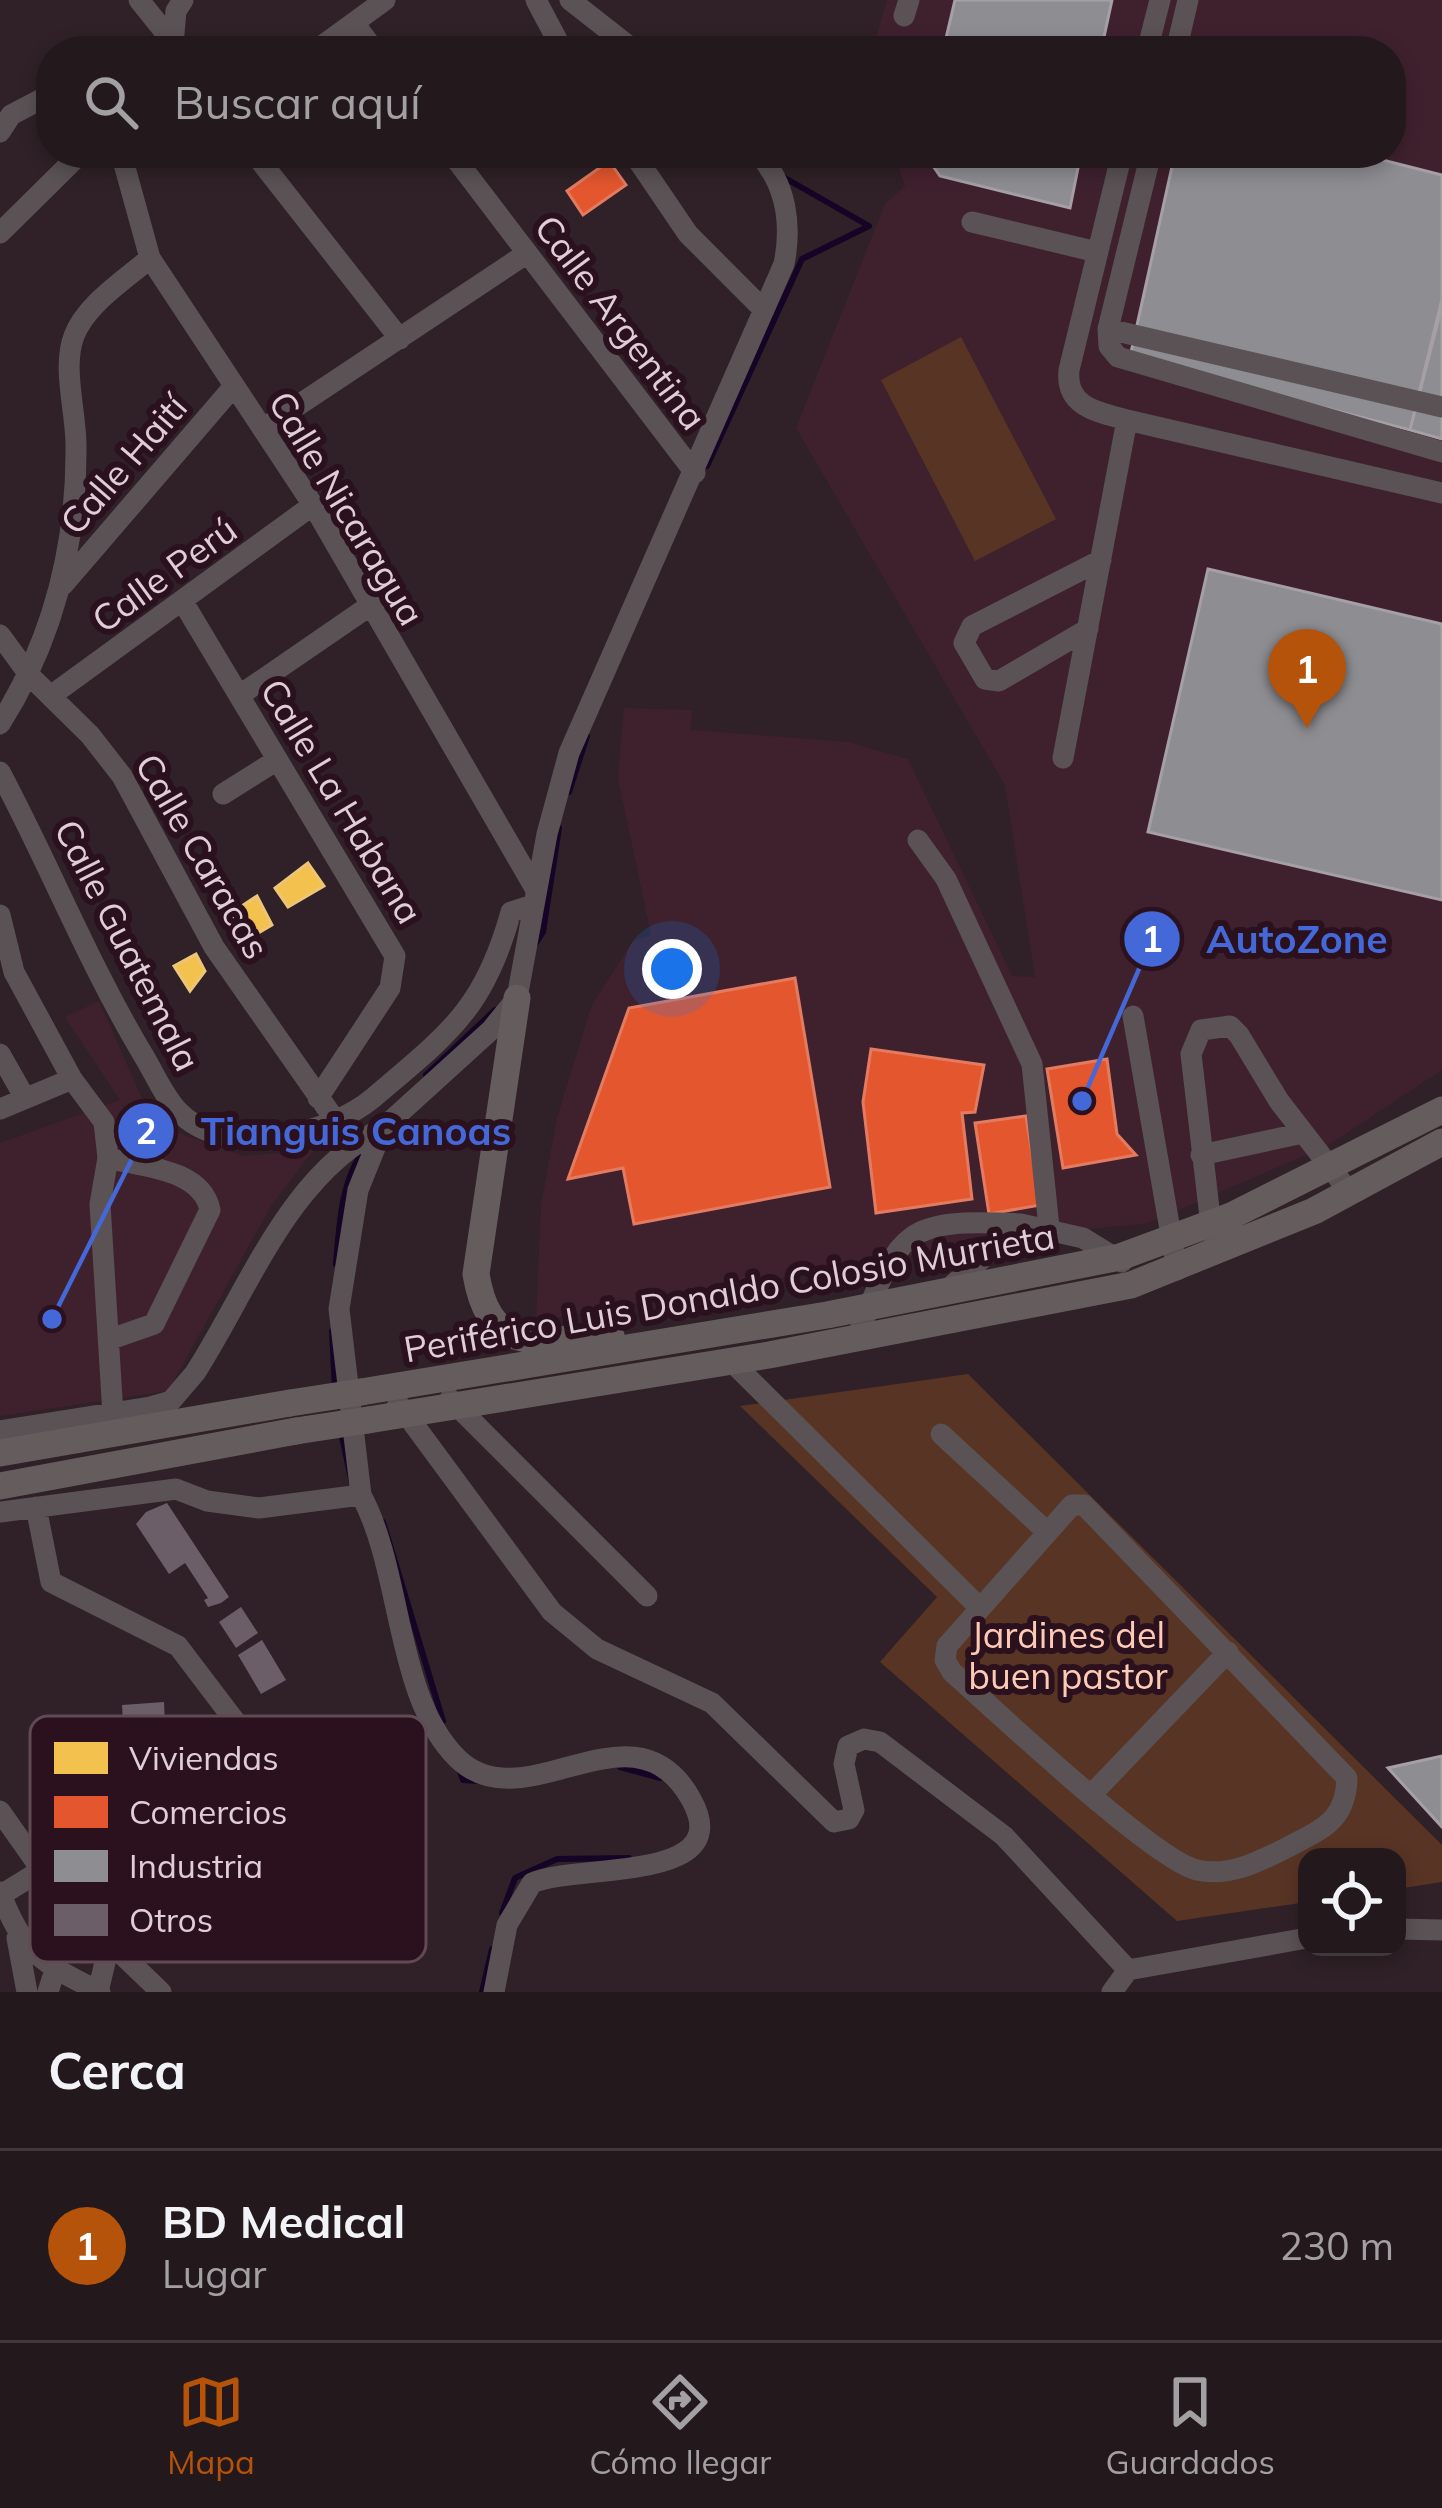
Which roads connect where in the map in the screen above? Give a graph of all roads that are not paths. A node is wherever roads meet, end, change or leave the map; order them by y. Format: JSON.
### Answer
{"nodes":[{"id":1,"x":139,"y":0,"type":"edge"},
{"id":2,"x":183,"y":0,"type":"edge"},
{"id":3,"x":385,"y":0,"type":"edge"},
{"id":4,"x":536,"y":0,"type":"edge"},
{"id":5,"x":570,"y":0,"type":"edge"},
{"id":6,"x":1160,"y":0,"type":"edge"},
{"id":7,"x":1188,"y":0,"type":"edge"},
{"id":8,"x":354,"y":22,"type":"junction"},
{"id":9,"x":165,"y":36,"type":"edge"},
{"id":10,"x":175,"y":36,"type":"edge"},
{"id":11,"x":335,"y":36,"type":"edge"},
{"id":12,"x":364,"y":36,"type":"edge"},
{"id":13,"x":555,"y":36,"type":"edge"},
{"id":14,"x":615,"y":36,"type":"edge"},
{"id":15,"x":1152,"y":36,"type":"edge"},
{"id":16,"x":1180,"y":36,"type":"edge"},
{"id":17,"x":36,"y":102,"type":"edge"},
{"id":18,"x":0,"y":132,"type":"edge"},
{"id":19,"x":66,"y":168,"type":"edge"},
{"id":20,"x":125,"y":168,"type":"edge"},
{"id":21,"x":266,"y":168,"type":"edge"},
{"id":22,"x":462,"y":168,"type":"edge"},
{"id":23,"x":642,"y":168,"type":"edge"},
{"id":24,"x":769,"y":168,"type":"edge"},
{"id":25,"x":1118,"y":168,"type":"edge"},
{"id":26,"x":1146,"y":168,"type":"edge"},
{"id":27,"x":972,"y":222,"type":"dead end"},
{"id":28,"x":0,"y":232,"type":"edge"},
{"id":29,"x":1097,"y":252,"type":"junction"},
{"id":30,"x":526,"y":254,"type":"junction"},
{"id":31,"x":150,"y":258,"type":"junction"},
{"id":32,"x":764,"y":310,"type":"junction"},
{"id":33,"x":1108,"y":328,"type":"junction"},
{"id":34,"x":400,"y":339,"type":"junction"},
{"id":35,"x":234,"y":386,"type":"junction"},
{"id":36,"x":1442,"y":407,"type":"edge"},
{"id":37,"x":1127,"y":420,"type":"junction"},
{"id":38,"x":264,"y":428,"type":"junction"},
{"id":39,"x":1442,"y":452,"type":"edge"},
{"id":40,"x":695,"y":473,"type":"junction"},
{"id":41,"x":1442,"y":493,"type":"edge"},
{"id":42,"x":313,"y":505,"type":"junction"},
{"id":43,"x":1100,"y":560,"type":"junction"},
{"id":44,"x":62,"y":585,"type":"junction"},
{"id":45,"x":183,"y":602,"type":"junction"},
{"id":46,"x":368,"y":607,"type":"junction"},
{"id":47,"x":1088,"y":629,"type":"junction"},
{"id":48,"x":0,"y":635,"type":"edge"},
{"id":49,"x":30,"y":676,"type":"junction"},
{"id":50,"x":52,"y":695,"type":"junction"},
{"id":51,"x":240,"y":695,"type":"junction"},
{"id":52,"x":0,"y":724,"type":"edge"},
{"id":53,"x":1063,"y":758,"type":"dead end"},
{"id":54,"x":277,"y":760,"type":"junction"},
{"id":55,"x":3,"y":788,"type":"edge"},
{"id":56,"x":224,"y":794,"type":"dead end"},
{"id":57,"x":918,"y":839,"type":"dead end"},
{"id":58,"x":534,"y":898,"type":"junction"},
{"id":59,"x":0,"y":915,"type":"edge"},
{"id":60,"x":4,"y":956,"type":"edge"},
{"id":61,"x":517,"y":998,"type":"junction"},
{"id":62,"x":1133,"y":1016,"type":"dead end"},
{"id":63,"x":0,"y":1054,"type":"edge"},
{"id":64,"x":72,"y":1079,"type":"junction"},
{"id":65,"x":25,"y":1098,"type":"junction"},
{"id":66,"x":318,"y":1098,"type":"junction"},
{"id":67,"x":0,"y":1109,"type":"edge"},
{"id":68,"x":1442,"y":1110,"type":"edge"},
{"id":69,"x":335,"y":1120,"type":"junction"},
{"id":70,"x":382,"y":1128,"type":"junction"},
{"id":71,"x":1303,"y":1133,"type":"junction"},
{"id":72,"x":1442,"y":1142,"type":"edge"},
{"id":73,"x":1202,"y":1155,"type":"junction"},
{"id":74,"x":108,"y":1158,"type":"junction"},
{"id":75,"x":1329,"y":1170,"type":"junction"},
{"id":76,"x":1350,"y":1193,"type":"junction"},
{"id":77,"x":1021,"y":1225,"type":"junction"},
{"id":78,"x":1049,"y":1227,"type":"junction"},
{"id":79,"x":1213,"y":1240,"type":"junction"},
{"id":80,"x":1171,"y":1241,"type":"junction"},
{"id":81,"x":1120,"y":1257,"type":"junction"},
{"id":82,"x":1177,"y":1270,"type":"junction"},
{"id":83,"x":1131,"y":1285,"type":"junction"},
{"id":84,"x":942,"y":1293,"type":"junction"},
{"id":85,"x":868,"y":1307,"type":"junction"},
{"id":86,"x":741,"y":1329,"type":"junction"},
{"id":87,"x":111,"y":1339,"type":"junction"},
{"id":88,"x":856,"y":1340,"type":"junction"},
{"id":89,"x":731,"y":1361,"type":"junction"},
{"id":90,"x":434,"y":1380,"type":"junction"},
{"id":91,"x":372,"y":1400,"type":"junction"},
{"id":92,"x":456,"y":1406,"type":"junction"},
{"id":93,"x":113,"y":1414,"type":"junction"},
{"id":94,"x":406,"y":1414,"type":"junction"},
{"id":95,"x":293,"y":1417,"type":"junction"},
{"id":96,"x":166,"y":1425,"type":"junction"},
{"id":97,"x":0,"y":1431,"type":"edge"},
{"id":98,"x":941,"y":1434,"type":"dead end"},
{"id":99,"x":0,"y":1454,"type":"edge"},
{"id":100,"x":170,"y":1454,"type":"junction"},
{"id":101,"x":0,"y":1486,"type":"edge"},
{"id":102,"x":176,"y":1489,"type":"junction"},
{"id":103,"x":361,"y":1495,"type":"junction"},
{"id":104,"x":36,"y":1507,"type":"junction"},
{"id":105,"x":0,"y":1512,"type":"edge"},
{"id":106,"x":1045,"y":1530,"type":"junction"},
{"id":107,"x":647,"y":1596,"type":"dead end"},
{"id":108,"x":979,"y":1607,"type":"junction"},
{"id":109,"x":1228,"y":1652,"type":"junction"},
{"id":110,"x":231,"y":1716,"type":"edge"},
{"id":111,"x":1092,"y":1794,"type":"junction"},
{"id":112,"x":0,"y":1811,"type":"edge"},
{"id":113,"x":30,"y":1856,"type":"edge"},
{"id":114,"x":30,"y":1876,"type":"edge"},
{"id":115,"x":0,"y":1893,"type":"edge"},
{"id":116,"x":1406,"y":1929,"type":"edge"},
{"id":117,"x":1442,"y":1930,"type":"edge"},
{"id":118,"x":15,"y":1932,"type":"junction"},
{"id":119,"x":1298,"y":1940,"type":"edge"},
{"id":120,"x":30,"y":1951,"type":"edge"},
{"id":121,"x":105,"y":1962,"type":"edge"},
{"id":122,"x":131,"y":1962,"type":"edge"},
{"id":123,"x":1127,"y":1970,"type":"junction"},
{"id":124,"x":51,"y":1981,"type":"edge"},
{"id":125,"x":27,"y":1992,"type":"edge"},
{"id":126,"x":98,"y":1992,"type":"edge"},
{"id":127,"x":161,"y":1992,"type":"edge"},
{"id":128,"x":494,"y":1992,"type":"edge"},
{"id":129,"x":1112,"y":1992,"type":"edge"}],
"edges":[{"from":1,"to":9,"type":"street"},
{"from":2,"to":10,"type":"street"},
{"from":3,"to":8,"type":"street"},
{"from":4,"to":13,"type":"street"},
{"from":5,"to":14,"type":"street"},
{"from":6,"to":15,"type":"street"},
{"from":7,"to":16,"type":"street"},
{"from":8,"to":11,"type":"street"},
{"from":8,"to":12,"type":"street"},
{"from":17,"to":18,"type":"street"},
{"from":19,"to":28,"type":"street"},
{"from":20,"to":31,"type":"street","name":"Calle Nicaragua"},
{"from":21,"to":34,"type":"street"},
{"from":22,"to":30,"type":"street","name":"Calle Argentina"},
{"from":23,"to":32,"type":"street"},
{"from":24,"to":32,"type":"street"},
{"from":25,"to":29,"type":"street"},
{"from":26,"to":33,"type":"street"},
{"from":27,"to":29,"type":"street"},
{"from":29,"to":37,"type":"street"},
{"from":30,"to":34,"type":"street"},
{"from":30,"to":40,"type":"street","name":"Calle Argentina"},
{"from":31,"to":35,"type":"street","name":"Calle Nicaragua"},
{"from":31,"to":44,"type":"street"},
{"from":32,"to":40,"type":"street"},
{"from":33,"to":36,"type":"street"},
{"from":33,"to":39,"type":"street"},
{"from":34,"to":38,"type":"street"},
{"from":35,"to":38,"type":"street","name":"Calle Nicaragua"},
{"from":35,"to":44,"type":"street","name":"Calle Haití"},
{"from":37,"to":41,"type":"street"},
{"from":37,"to":43,"type":"street"},
{"from":38,"to":42,"type":"street","name":"Calle Nicaragua"},
{"from":40,"to":58,"type":"street"},
{"from":42,"to":45,"type":"street","name":"Calle Perú"},
{"from":42,"to":46,"type":"street","name":"Calle Nicaragua"},
{"from":43,"to":47,"type":"street"},
{"from":43,"to":47,"type":"street"},
{"from":44,"to":49,"type":"street"},
{"from":45,"to":50,"type":"street","name":"Calle Perú"},
{"from":45,"to":51,"type":"street","name":"Calle La Habana"},
{"from":46,"to":51,"type":"street"},
{"from":46,"to":58,"type":"street","name":"Calle Nicaragua"},
{"from":47,"to":53,"type":"street"},
{"from":48,"to":49,"type":"street","name":"Calle Caracas"},
{"from":49,"to":50,"type":"street","name":"Calle Caracas"},
{"from":49,"to":52,"type":"street"},
{"from":50,"to":66,"type":"street","name":"Calle Caracas"},
{"from":51,"to":54,"type":"street","name":"Calle La Habana"},
{"from":54,"to":56,"type":"street"},
{"from":54,"to":66,"type":"street","name":"Calle La Habana"},
{"from":55,"to":69,"type":"street","name":"Calle Guatemala"},
{"from":57,"to":78,"type":"street"},
{"from":58,"to":61,"type":"street"},
{"from":58,"to":69,"type":"street","name":"Calle Guatemala"},
{"from":59,"to":60,"type":"street"},
{"from":60,"to":64,"type":"street"},
{"from":61,"to":70,"type":"street"},
{"from":61,"to":86,"type":"main road"},
{"from":62,"to":80,"type":"street"},
{"from":63,"to":65,"type":"street"},
{"from":64,"to":65,"type":"street"},
{"from":64,"to":74,"type":"street"},
{"from":65,"to":67,"type":"street"},
{"from":66,"to":69,"type":"street","name":"Calle Caracas"},
{"from":68,"to":75,"type":"main road","name":"Periférico Luis Donaldo Colosio Murrieta"},
{"from":70,"to":93,"type":"street"},
{"from":70,"to":103,"type":"street"},
{"from":71,"to":73,"type":"street"},
{"from":71,"to":73,"type":"street"},
{"from":71,"to":75,"type":"street"},
{"from":72,"to":76,"type":"main road","name":"Periférico Luis Donaldo Colosio Murrieta"},
{"from":73,"to":79,"type":"street"},
{"from":74,"to":87,"type":"street"},
{"from":74,"to":87,"type":"street"},
{"from":75,"to":76,"type":"street"},
{"from":75,"to":79,"type":"main road","name":"Periférico Luis Donaldo Colosio Murrieta"},
{"from":76,"to":79,"type":"main road","name":"Periférico Luis Donaldo Colosio Murrieta"},
{"from":77,"to":78,"type":"street"},
{"from":77,"to":84,"type":"street"},
{"from":77,"to":85,"type":"street"},
{"from":78,"to":81,"type":"street"},
{"from":79,"to":80,"type":"main road","name":"Periférico Luis Donaldo Colosio Murrieta"},
{"from":79,"to":82,"type":"main road","name":"Periférico Luis Donaldo Colosio Murrieta"},
{"from":80,"to":81,"type":"main road","name":"Periférico Luis Donaldo Colosio Murrieta"},
{"from":80,"to":82,"type":"street"},
{"from":81,"to":83,"type":"street"},
{"from":81,"to":84,"type":"main road","name":"Periférico Luis Donaldo Colosio Murrieta"},
{"from":82,"to":83,"type":"main road","name":"Periférico Luis Donaldo Colosio Murrieta"},
{"from":83,"to":88,"type":"main road","name":"Periférico Luis Donaldo Colosio Murrieta"},
{"from":84,"to":85,"type":"main road","name":"Periférico Luis Donaldo Colosio Murrieta"},
{"from":85,"to":86,"type":"main road","name":"Periférico Luis Donaldo Colosio Murrieta"},
{"from":85,"to":88,"type":"street"},
{"from":86,"to":90,"type":"main road","name":"Periférico Luis Donaldo Colosio Murrieta"},
{"from":87,"to":93,"type":"street"},
{"from":88,"to":89,"type":"main road","name":"Periférico Luis Donaldo Colosio Murrieta"},
{"from":89,"to":92,"type":"main road","name":"Periférico Luis Donaldo Colosio Murrieta"},
{"from":89,"to":108,"type":"street"},
{"from":90,"to":91,"type":"main road","name":"Periférico Luis Donaldo Colosio Murrieta"},
{"from":90,"to":92,"type":"street"},
{"from":91,"to":94,"type":"main road","name":"Periférico Luis Donaldo Colosio Murrieta"},
{"from":91,"to":95,"type":"main road","name":"Periférico Luis Donaldo Colosio Murrieta","bridge":true},
{"from":92,"to":94,"type":"main road","name":"Periférico Luis Donaldo Colosio Murrieta"},
{"from":92,"to":107,"type":"street"},
{"from":93,"to":97,"type":"street"},
{"from":94,"to":123,"type":"street"},
{"from":95,"to":96,"type":"main road","name":"Periférico Luis Donaldo Colosio Murrieta"},
{"from":95,"to":100,"type":"main road","name":"Periférico Luis Donaldo Colosio Murrieta"},
{"from":96,"to":99,"type":"main road","name":"Periférico Luis Donaldo Colosio Murrieta"},
{"from":96,"to":100,"type":"street"},
{"from":98,"to":106,"type":"street"},
{"from":100,"to":101,"type":"main road","name":"Periférico Luis Donaldo Colosio Murrieta"},
{"from":100,"to":102,"type":"street"},
{"from":102,"to":103,"type":"street"},
{"from":102,"to":104,"type":"street"},
{"from":103,"to":128,"type":"street"},
{"from":104,"to":105,"type":"street"},
{"from":104,"to":110,"type":"street"},
{"from":106,"to":108,"type":"street"},
{"from":106,"to":109,"type":"street"},
{"from":108,"to":111,"type":"street"},
{"from":109,"to":111,"type":"street"},
{"from":109,"to":111,"type":"street"},
{"from":112,"to":113,"type":"street"},
{"from":114,"to":115,"type":"street"},
{"from":115,"to":118,"type":"street"},
{"from":116,"to":117,"type":"street"},
{"from":118,"to":120,"type":"street"},
{"from":118,"to":125,"type":"street"},
{"from":119,"to":123,"type":"street"},
{"from":121,"to":126,"type":"street"},
{"from":122,"to":127,"type":"street"},
{"from":123,"to":129,"type":"street"},
{"from":124,"to":126,"type":"street"}]}
